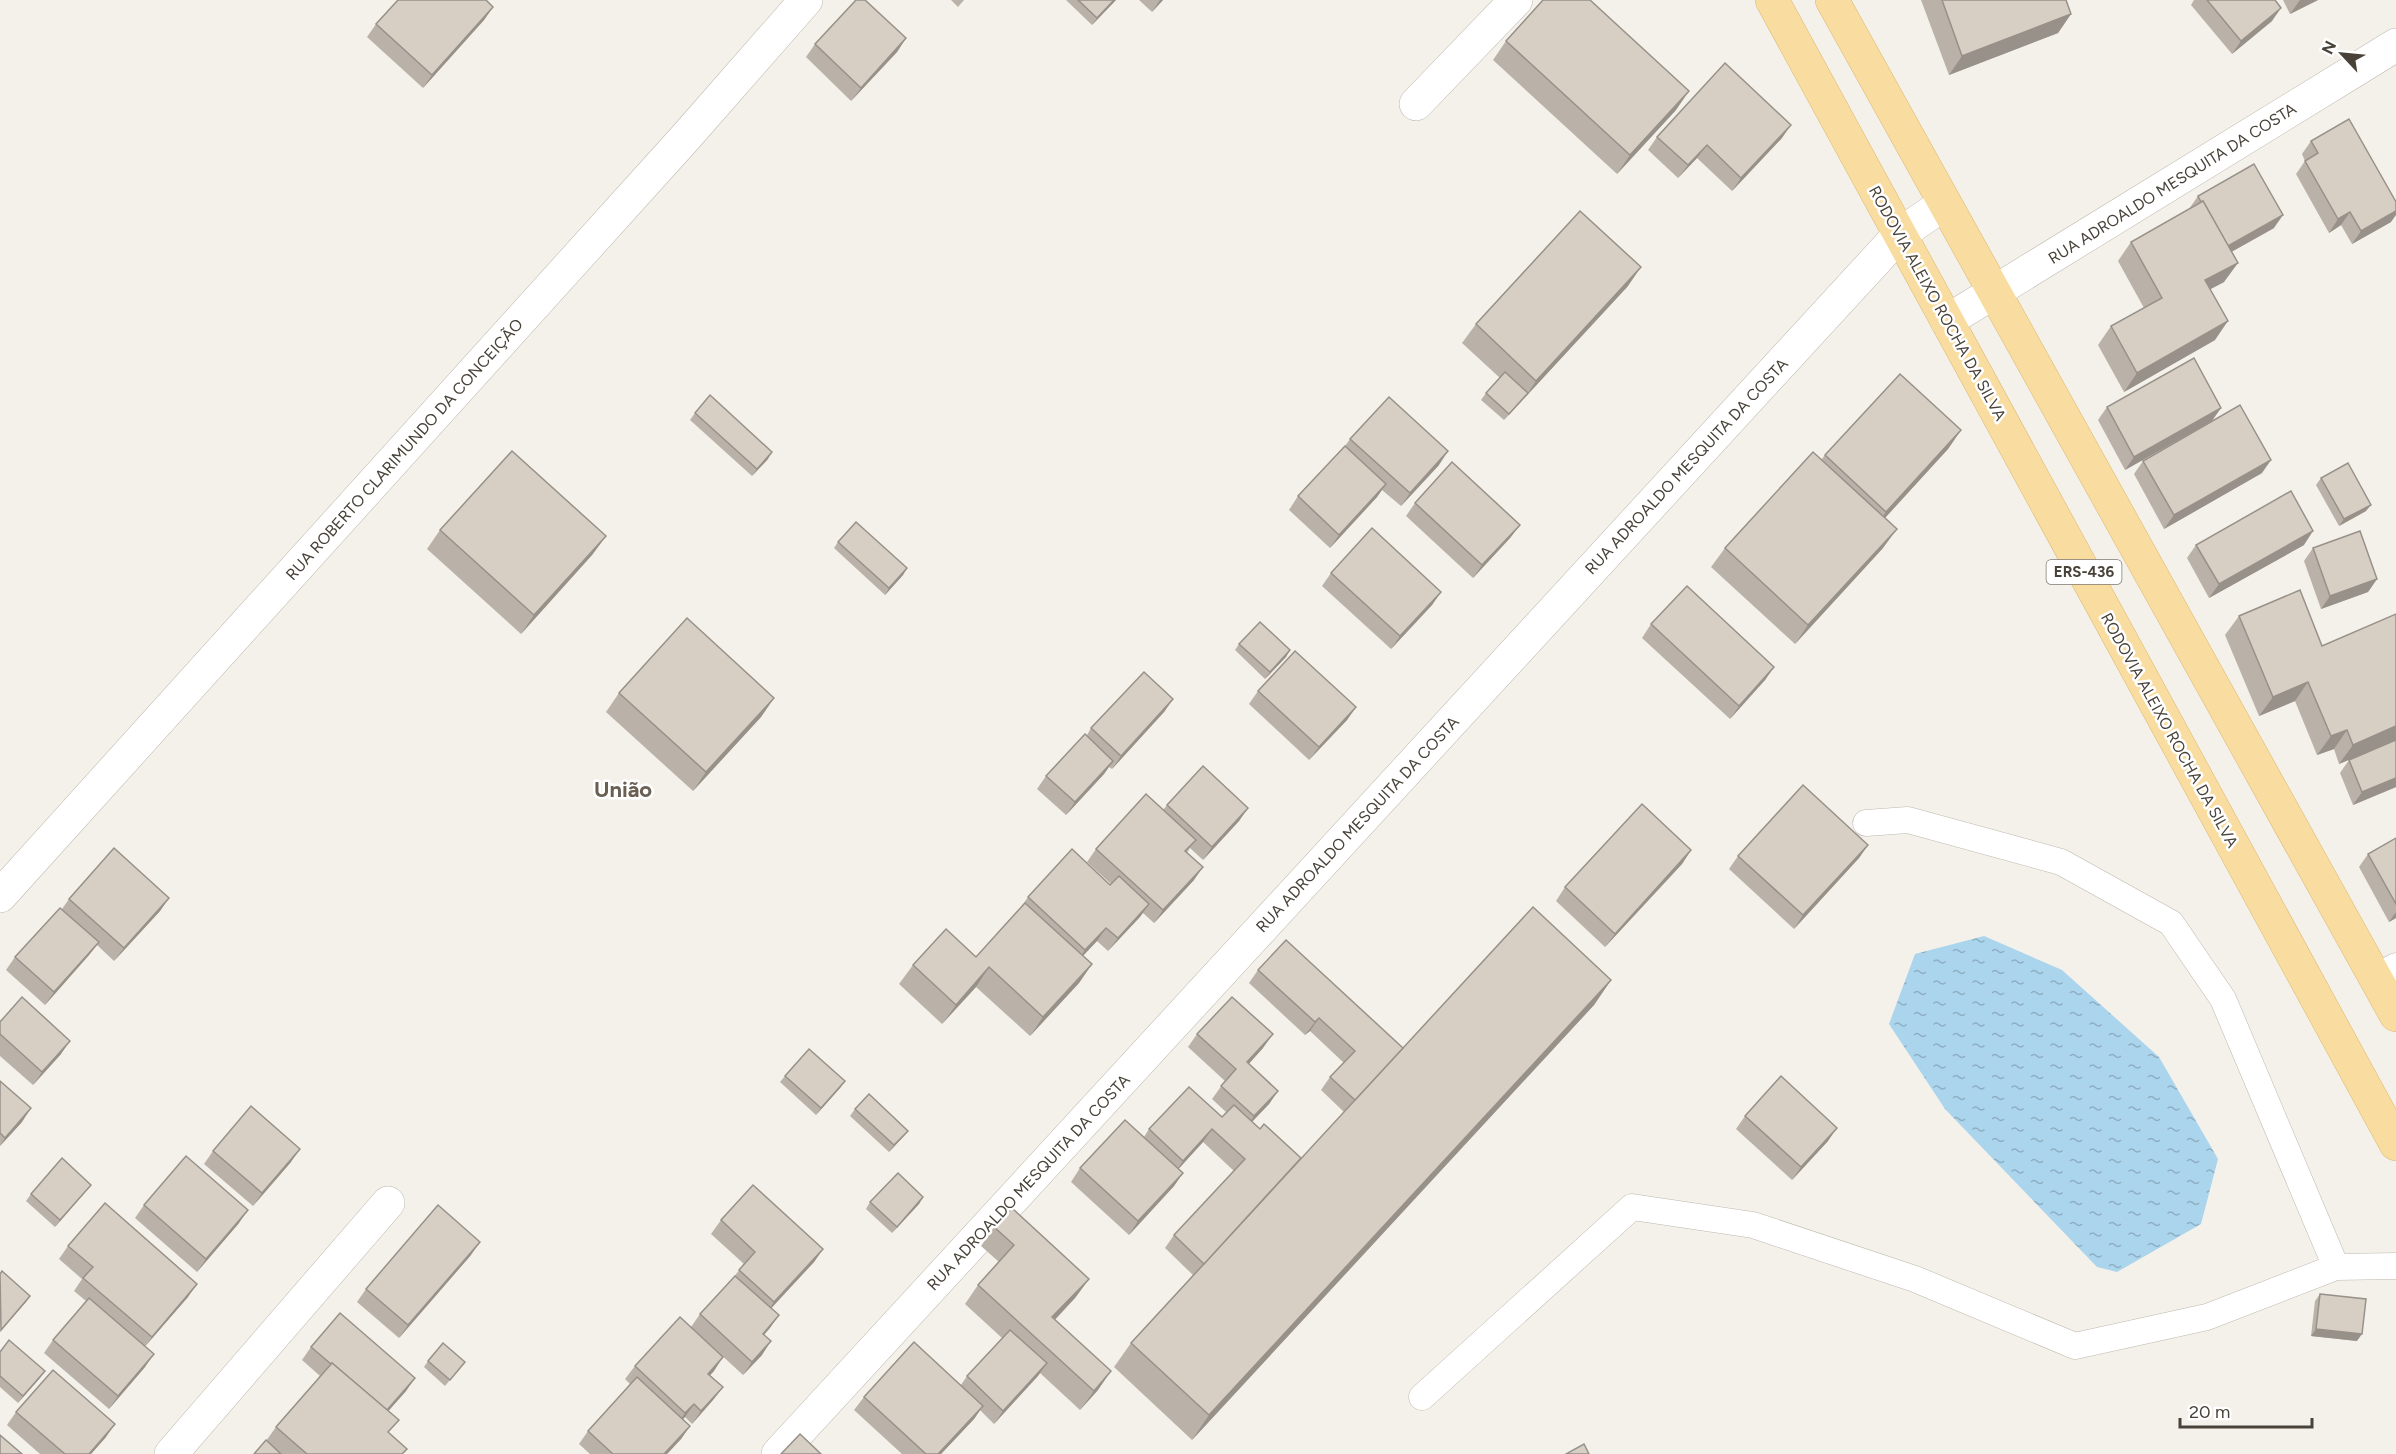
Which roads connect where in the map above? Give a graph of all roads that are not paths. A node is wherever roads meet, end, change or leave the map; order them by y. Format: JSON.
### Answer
{"nodes":[{"id":1,"x":806,"y":0,"type":"edge"},
{"id":2,"x":1516,"y":0,"type":"edge"},
{"id":3,"x":1772,"y":0,"type":"edge"},
{"id":4,"x":1832,"y":0,"type":"edge"},
{"id":5,"x":2396,"y":45,"type":"edge"},
{"id":6,"x":1416,"y":104,"type":"dead end"},
{"id":7,"x":1944,"y":204,"type":"junction"},
{"id":8,"x":1900,"y":234,"type":"junction"},
{"id":9,"x":1994,"y":293,"type":"junction"},
{"id":10,"x":1947,"y":321,"type":"junction"},
{"id":11,"x":1866,"y":822,"type":"dead end"},
{"id":12,"x":0,"y":896,"type":"edge"},
{"id":13,"x":2385,"y":971,"type":"edge"},
{"id":14,"x":2396,"y":1015,"type":"edge"},
{"id":15,"x":2396,"y":1144,"type":"edge"},
{"id":16,"x":388,"y":1203,"type":"dead end"},
{"id":17,"x":2396,"y":1266,"type":"edge"},
{"id":18,"x":2336,"y":1267,"type":"junction"},
{"id":19,"x":1422,"y":1397,"type":"dead end"},
{"id":20,"x":171,"y":1454,"type":"edge"},
{"id":21,"x":778,"y":1454,"type":"edge"}],
"edges":[{"from":1,"to":12,"type":"street","name":"RUA ROBERTO CLARIMUNDO DA CONCEIÇÃO"},
{"from":2,"to":6,"type":"street"},
{"from":3,"to":8,"type":"main road","name":"RODOVIA ALEIXO ROCHA DA SILVA","number":"ERS-436"},
{"from":4,"to":7,"type":"main road","number":"ERS-436"},
{"from":5,"to":9,"type":"street","name":"RUA ADROALDO MESQUITA DA COSTA"},
{"from":7,"to":8,"type":"street","name":"RUA ADROALDO MESQUITA DA COSTA"},
{"from":7,"to":9,"type":"main road","number":"ERS-436"},
{"from":8,"to":10,"type":"main road","name":"RODOVIA ALEIXO ROCHA DA SILVA","number":"ERS-436"},
{"from":8,"to":21,"type":"street","name":"RUA ADROALDO MESQUITA DA COSTA"},
{"from":9,"to":10,"type":"street","name":"RUA ADROALDO MESQUITA DA COSTA"},
{"from":9,"to":13,"type":"main road","number":"ERS-436"},
{"from":10,"to":15,"type":"main road","name":"RODOVIA ALEIXO ROCHA DA SILVA","number":"ERS-436"},
{"from":11,"to":18,"type":"lane"},
{"from":13,"to":14,"type":"main road","number":"ERS-436"},
{"from":16,"to":20,"type":"street"},
{"from":17,"to":18,"type":"lane"},
{"from":18,"to":19,"type":"lane"}]}
